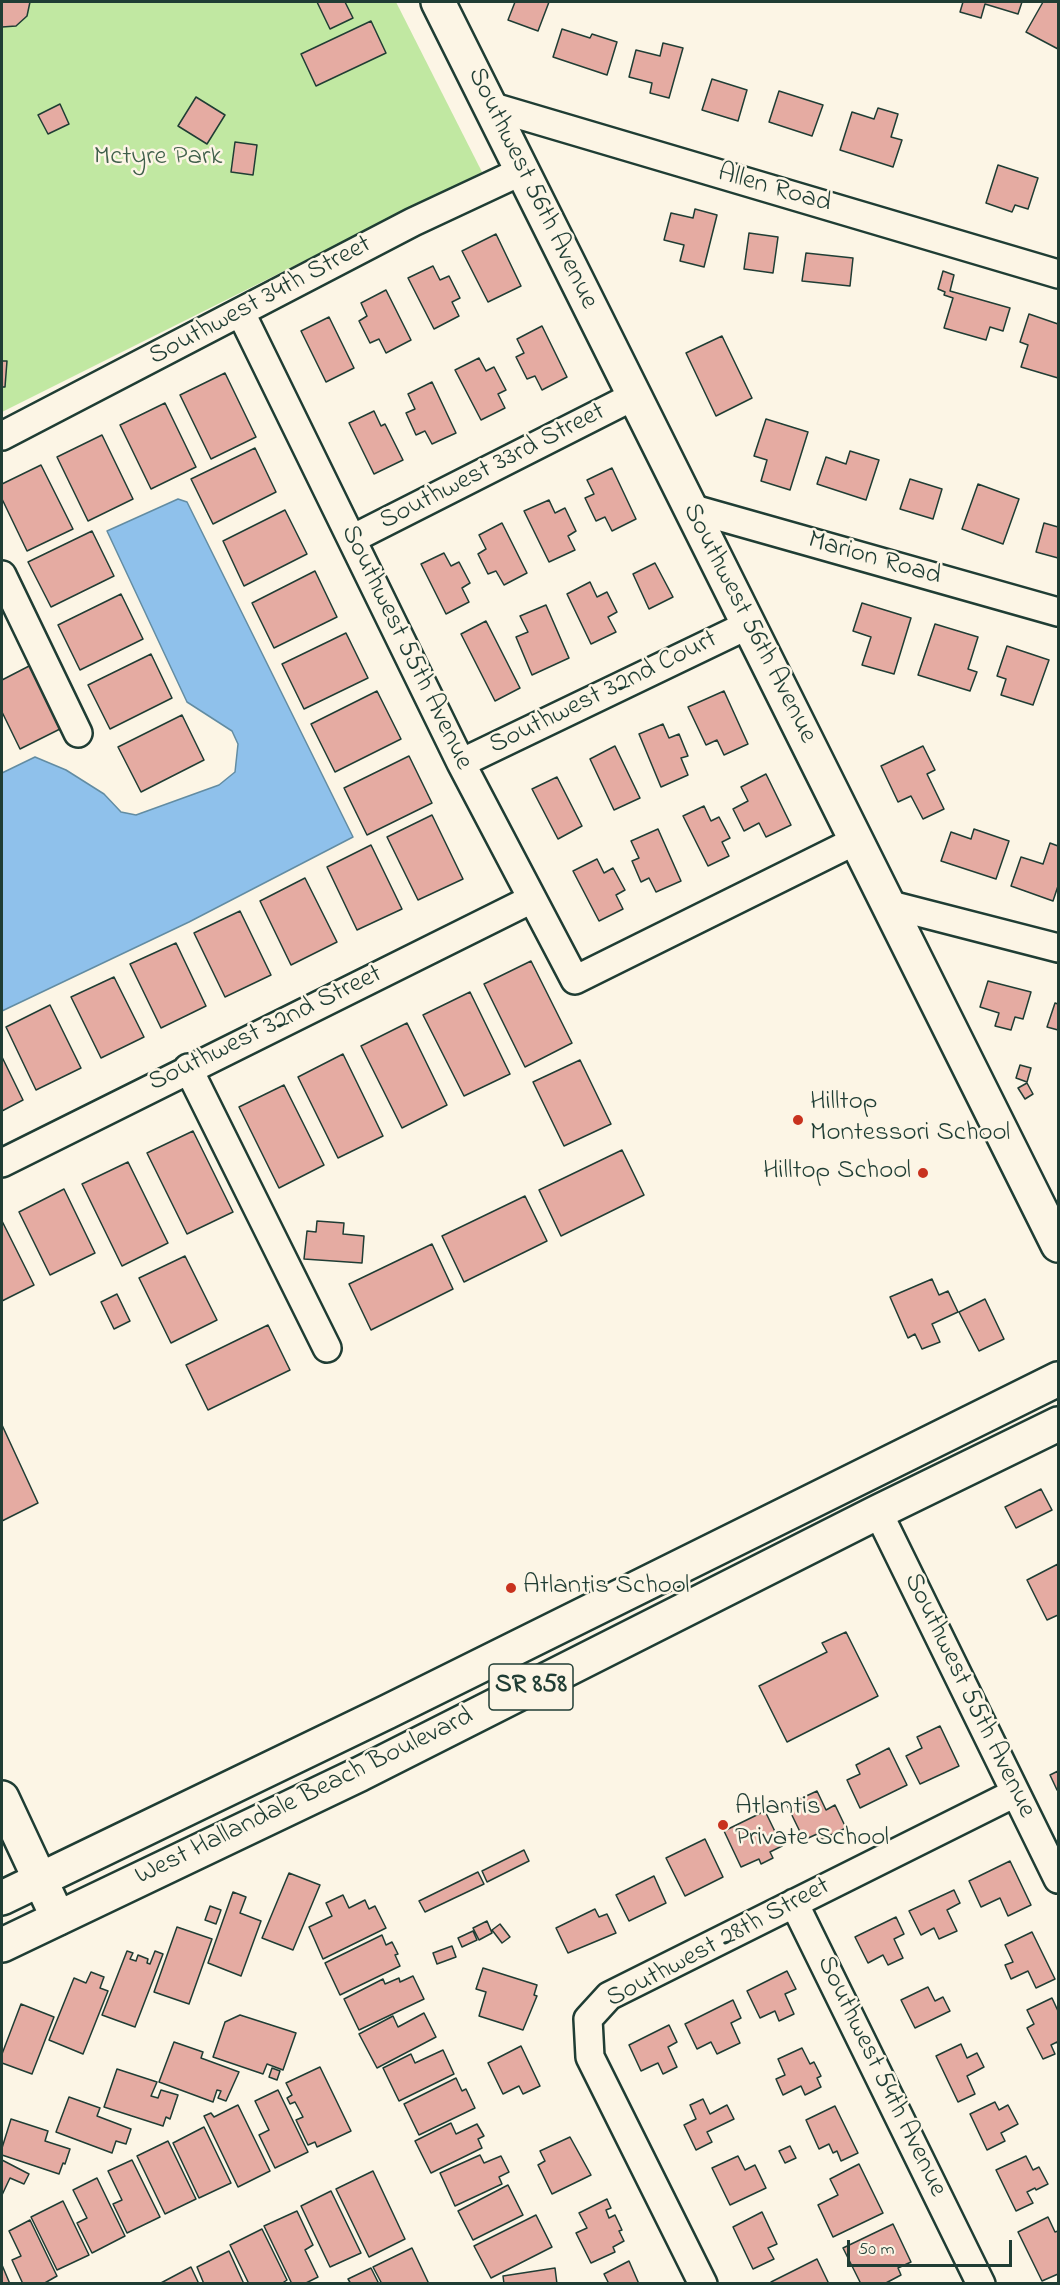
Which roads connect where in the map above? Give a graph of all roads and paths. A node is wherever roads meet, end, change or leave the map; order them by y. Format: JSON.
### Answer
{"nodes":[{"id":1,"x":438,"y":2,"type":"edge"},
{"id":2,"x":490,"y":106,"type":"junction"},
{"id":3,"x":522,"y":171,"type":"junction"},
{"id":4,"x":1059,"y":274,"type":"edge"},
{"id":5,"x":241,"y":313,"type":"junction"},
{"id":6,"x":634,"y":396,"type":"junction"},
{"id":7,"x":2,"y":436,"type":"edge"},
{"id":8,"x":690,"y":508,"type":"junction"},
{"id":9,"x":352,"y":538,"type":"junction"},
{"id":10,"x":2,"y":575,"type":"edge"},
{"id":11,"x":1059,"y":612,"type":"edge"},
{"id":12,"x":11,"y":619,"type":"edge"},
{"id":13,"x":748,"y":625,"type":"junction"},
{"id":14,"x":78,"y":733,"type":"dead end"},
{"id":15,"x":461,"y":763,"type":"junction"},
{"id":16,"x":857,"y":840,"type":"junction"},
{"id":17,"x":532,"y":899,"type":"junction"},
{"id":18,"x":887,"y":904,"type":"junction"},
{"id":19,"x":1059,"y":948,"type":"edge"},
{"id":20,"x":188,"y":1068,"type":"junction"},
{"id":21,"x":2,"y":1163,"type":"edge"},
{"id":22,"x":1059,"y":1245,"type":"edge"},
{"id":23,"x":327,"y":1348,"type":"dead end"},
{"id":24,"x":1059,"y":1379,"type":"edge"},
{"id":25,"x":1059,"y":1424,"type":"edge"},
{"id":26,"x":878,"y":1512,"type":"junction"},
{"id":27,"x":1015,"y":1793,"type":"junction"},
{"id":28,"x":2,"y":1798,"type":"edge"},
{"id":29,"x":1059,"y":1879,"type":"edge"},
{"id":30,"x":40,"y":1880,"type":"junction"},
{"id":31,"x":2,"y":1898,"type":"edge"},
{"id":32,"x":794,"y":1903,"type":"junction"},
{"id":33,"x":58,"y":1918,"type":"junction"},
{"id":34,"x":2,"y":1945,"type":"edge"},
{"id":35,"x":703,"y":2283,"type":"edge"},
{"id":36,"x":981,"y":2283,"type":"edge"}],
"edges":[{"from":1,"to":2,"type":"main road","name":"Southwest 56th Avenue"},
{"from":2,"to":3,"type":"main road","name":"Southwest 56th Avenue"},
{"from":2,"to":4,"type":"street","name":"Allen Road"},
{"from":3,"to":5,"type":"street","name":"Southwest 34th Street"},
{"from":3,"to":6,"type":"main road","name":"Southwest 56th Avenue"},
{"from":5,"to":7,"type":"street","name":"Southwest 34th Street"},
{"from":5,"to":9,"type":"street","name":"Southwest 55th Avenue"},
{"from":6,"to":8,"type":"main road","name":"Southwest 56th Avenue"},
{"from":6,"to":9,"type":"street","name":"Southwest 33rd Street"},
{"from":8,"to":11,"type":"street","name":"Marion Road"},
{"from":8,"to":13,"type":"main road","name":"Southwest 56th Avenue"},
{"from":9,"to":15,"type":"street","name":"Southwest 55th Avenue"},
{"from":10,"to":12,"type":"street"},
{"from":12,"to":14,"type":"street"},
{"from":13,"to":15,"type":"street","name":"Southwest 32nd Court"},
{"from":13,"to":16,"type":"main road","name":"Southwest 56th Avenue"},
{"from":15,"to":17,"type":"street","name":"Southwest 55th Avenue"},
{"from":16,"to":17,"type":"street","name":"Southwest 55th Avenue"},
{"from":16,"to":18,"type":"main road","name":"Southwest 56th Avenue"},
{"from":17,"to":20,"type":"street","name":"Southwest 32nd Street"},
{"from":18,"to":19,"type":"street"},
{"from":18,"to":22,"type":"main road","name":"Southwest 56th Avenue"},
{"from":20,"to":21,"type":"street","name":"Southwest 32nd Street"},
{"from":20,"to":23,"type":"street"},
{"from":24,"to":30,"type":"main road","name":"West Hallandale Beach Boulevard","number":"SR 858"},
{"from":25,"to":26,"type":"main road","name":"West Hallandale Beach Boulevard","number":"SR 858"},
{"from":26,"to":27,"type":"street","name":"Southwest 55th Avenue"},
{"from":26,"to":33,"type":"main road","name":"West Hallandale Beach Boulevard","number":"SR 858"},
{"from":27,"to":29,"type":"street","name":"Southwest 55th Avenue"},
{"from":27,"to":32,"type":"street","name":"Southwest 28th Street"},
{"from":28,"to":30,"type":"main road"},
{"from":30,"to":31,"type":"main road","name":"West Hallandale Beach Boulevard","number":"SR 858"},
{"from":30,"to":33,"type":"main road"},
{"from":32,"to":35,"type":"street","name":"Southwest 28th Street"},
{"from":32,"to":36,"type":"street","name":"Southwest 54th Avenue"},
{"from":33,"to":34,"type":"main road","name":"West Hallandale Beach Boulevard","number":"SR 858"}]}
